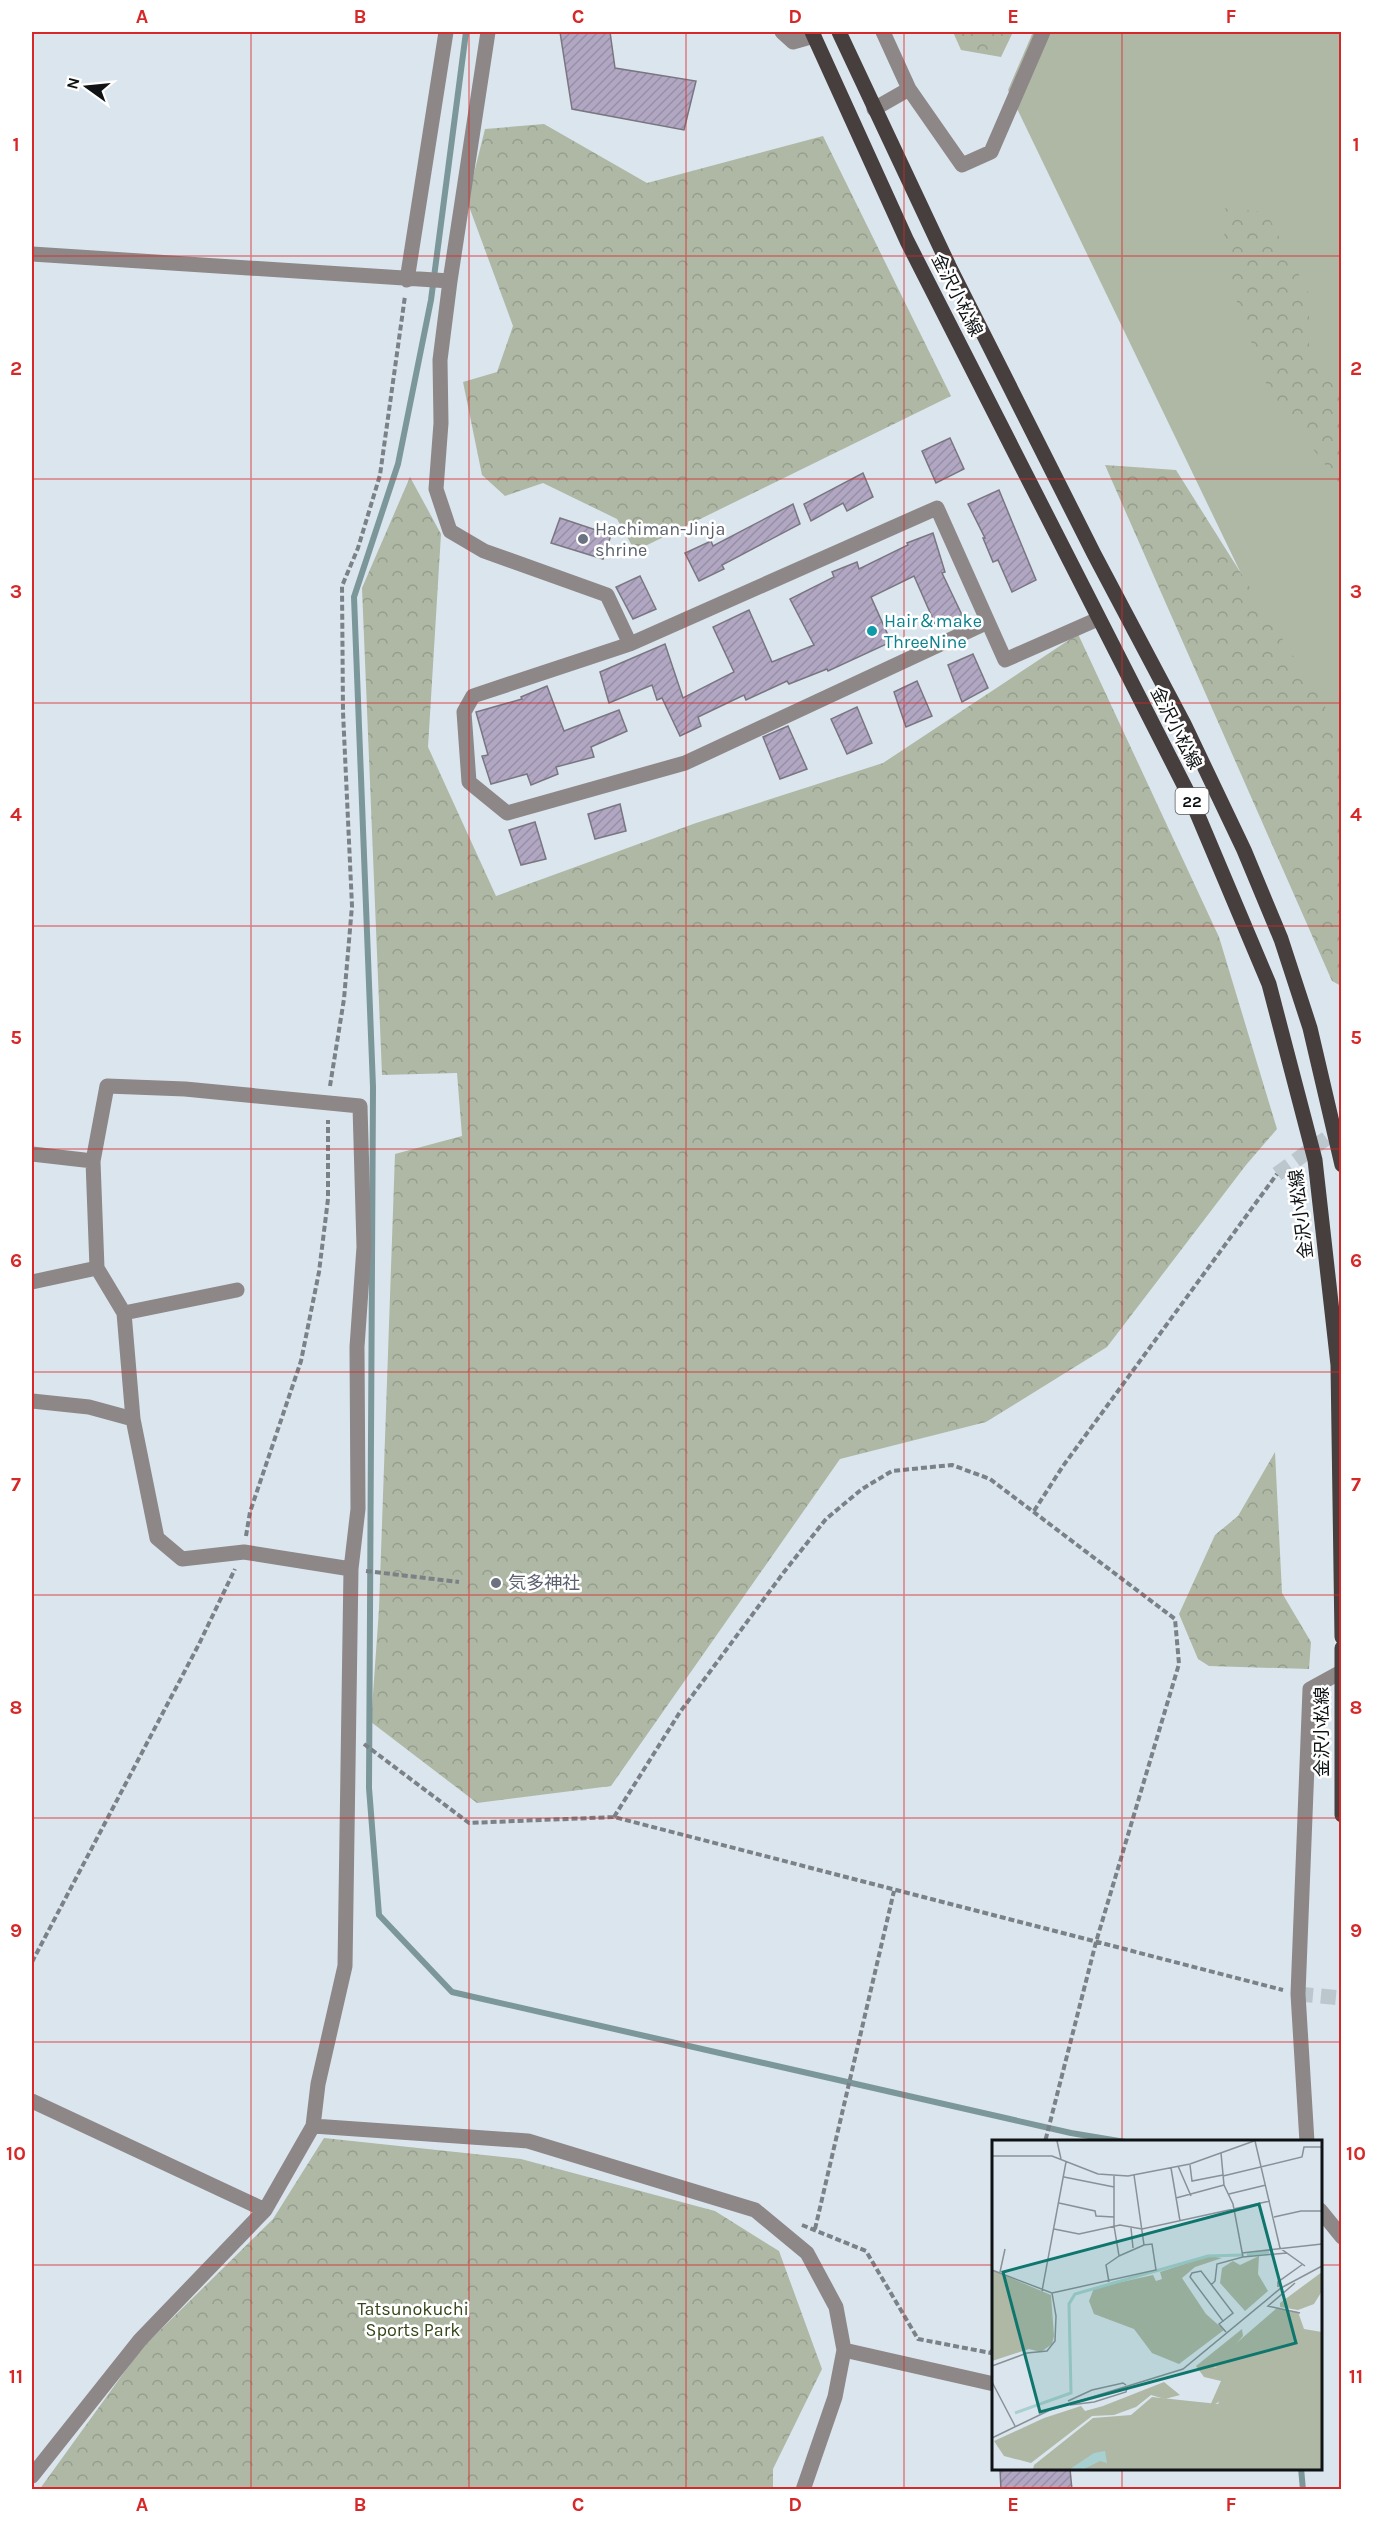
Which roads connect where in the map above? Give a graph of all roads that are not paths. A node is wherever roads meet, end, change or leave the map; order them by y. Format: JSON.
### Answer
{"nodes":[{"id":1,"x":446,"y":32,"type":"edge"},
{"id":2,"x":488,"y":32,"type":"edge"},
{"id":3,"x":782,"y":32,"type":"edge"},
{"id":4,"x":838,"y":32,"type":"edge"},
{"id":5,"x":883,"y":32,"type":"edge"},
{"id":6,"x":1043,"y":32,"type":"edge"},
{"id":7,"x":813,"y":34,"type":"edge"},
{"id":8,"x":909,"y":89,"type":"junction"},
{"id":9,"x":874,"y":109,"type":"junction"},
{"id":10,"x":32,"y":254,"type":"edge"},
{"id":11,"x":407,"y":280,"type":"junction"},
{"id":12,"x":440,"y":281,"type":"junction"},
{"id":13,"x":1098,"y":619,"type":"junction"},
{"id":14,"x":988,"y":622,"type":"junction"},
{"id":15,"x":630,"y":644,"type":"junction"},
{"id":16,"x":32,"y":1154,"type":"edge"},
{"id":17,"x":93,"y":1161,"type":"junction"},
{"id":18,"x":1341,"y":1166,"type":"edge"},
{"id":19,"x":97,"y":1268,"type":"junction"},
{"id":20,"x":32,"y":1282,"type":"edge"},
{"id":21,"x":237,"y":1290,"type":"dead end"},
{"id":22,"x":124,"y":1313,"type":"junction"},
{"id":23,"x":32,"y":1401,"type":"edge"},
{"id":24,"x":133,"y":1419,"type":"junction"},
{"id":25,"x":351,"y":1569,"type":"junction"},
{"id":26,"x":1341,"y":1637,"type":"edge"},
{"id":27,"x":1341,"y":1648,"type":"edge"},
{"id":28,"x":1341,"y":1672,"type":"edge"},
{"id":29,"x":1341,"y":1815,"type":"edge"},
{"id":30,"x":32,"y":2101,"type":"edge"},
{"id":31,"x":313,"y":2126,"type":"junction"},
{"id":32,"x":1307,"y":2140,"type":"edge"},
{"id":33,"x":265,"y":2210,"type":"junction"},
{"id":34,"x":1322,"y":2213,"type":"edge"},
{"id":35,"x":1341,"y":2237,"type":"edge"},
{"id":36,"x":844,"y":2350,"type":"junction"},
{"id":37,"x":992,"y":2384,"type":"edge"},
{"id":38,"x":32,"y":2476,"type":"edge"},
{"id":39,"x":803,"y":2490,"type":"edge"}],
"edges":[{"from":1,"to":11,"type":"street"},
{"from":2,"to":12,"type":"street"},
{"from":3,"to":7,"type":"street"},
{"from":4,"to":9,"type":"main road","name":"金沢小松線","number":"22"},
{"from":5,"to":8,"type":"street"},
{"from":6,"to":8,"type":"street"},
{"from":7,"to":13,"type":"main road","name":"金沢小松線","number":"22"},
{"from":8,"to":9,"type":"street"},
{"from":9,"to":18,"type":"main road","name":"金沢小松線","number":"22"},
{"from":10,"to":11,"type":"street"},
{"from":11,"to":12,"type":"street"},
{"from":12,"to":15,"type":"street"},
{"from":13,"to":14,"type":"street"},
{"from":13,"to":26,"type":"main road","name":"金沢小松線","number":"22"},
{"from":14,"to":15,"type":"street"},
{"from":14,"to":15,"type":"street"},
{"from":16,"to":17,"type":"street"},
{"from":17,"to":19,"type":"street"},
{"from":17,"to":25,"type":"street"},
{"from":19,"to":20,"type":"street"},
{"from":19,"to":22,"type":"street"},
{"from":21,"to":22,"type":"street"},
{"from":22,"to":24,"type":"street"},
{"from":23,"to":24,"type":"street"},
{"from":24,"to":25,"type":"street"},
{"from":25,"to":31,"type":"street"},
{"from":27,"to":28,"type":"main road","name":"金沢小松線"},
{"from":28,"to":29,"type":"main road","name":"金沢小松線"},
{"from":28,"to":32,"type":"street"},
{"from":30,"to":33,"type":"street"},
{"from":31,"to":33,"type":"street"},
{"from":31,"to":36,"type":"street"},
{"from":33,"to":38,"type":"street"},
{"from":34,"to":35,"type":"street"},
{"from":36,"to":37,"type":"street"},
{"from":36,"to":39,"type":"street"}]}
